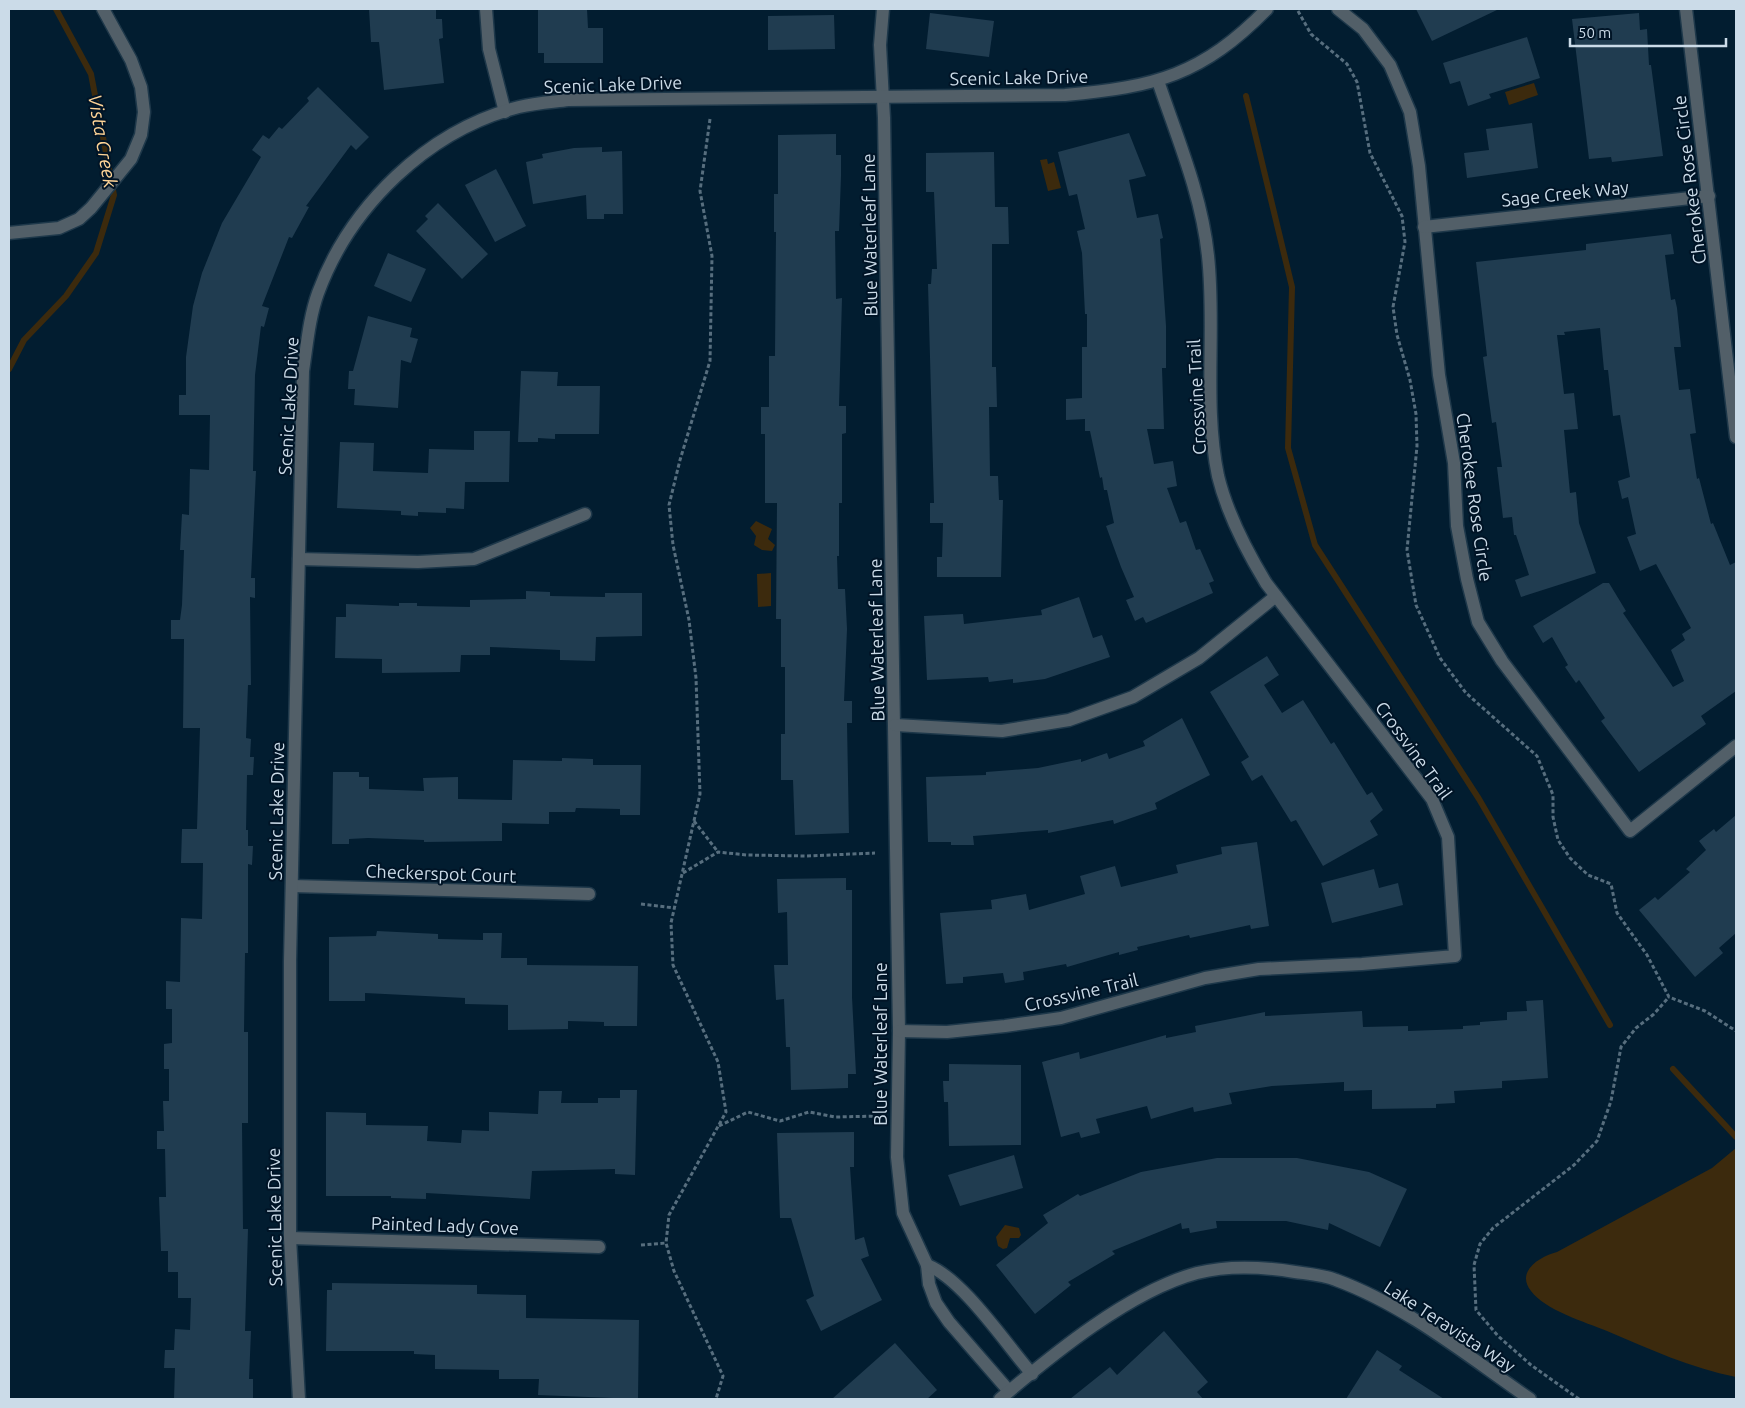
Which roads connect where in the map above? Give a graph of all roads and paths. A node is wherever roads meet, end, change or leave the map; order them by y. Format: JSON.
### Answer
{"nodes":[{"id":1,"x":103,"y":9,"type":"edge"},
{"id":2,"x":486,"y":9,"type":"edge"},
{"id":3,"x":883,"y":9,"type":"edge"},
{"id":4,"x":1267,"y":9,"type":"edge"},
{"id":5,"x":1338,"y":9,"type":"edge"},
{"id":6,"x":1686,"y":9,"type":"edge"},
{"id":7,"x":1158,"y":81,"type":"junction"},
{"id":8,"x":884,"y":96,"type":"junction"},
{"id":9,"x":505,"y":112,"type":"junction"},
{"id":10,"x":710,"y":119,"type":"dead end"},
{"id":11,"x":1709,"y":196,"type":"junction"},
{"id":12,"x":1424,"y":227,"type":"junction"},
{"id":13,"x":9,"y":233,"type":"edge"},
{"id":14,"x":1736,"y":437,"type":"edge"},
{"id":15,"x":585,"y":514,"type":"dead end"},
{"id":16,"x":299,"y":559,"type":"junction"},
{"id":17,"x":1276,"y":596,"type":"junction"},
{"id":18,"x":894,"y":725,"type":"junction"},
{"id":19,"x":1736,"y":746,"type":"edge"},
{"id":20,"x":694,"y":820,"type":"junction"},
{"id":21,"x":718,"y":852,"type":"junction"},
{"id":22,"x":875,"y":853,"type":"dead end"},
{"id":23,"x":682,"y":874,"type":"junction"},
{"id":24,"x":292,"y":886,"type":"junction"},
{"id":25,"x":589,"y":894,"type":"dead end"},
{"id":26,"x":641,"y":904,"type":"dead end"},
{"id":27,"x":674,"y":908,"type":"junction"},
{"id":28,"x":1669,"y":998,"type":"dead end"},
{"id":29,"x":899,"y":1031,"type":"junction"},
{"id":30,"x":881,"y":1116,"type":"dead end"},
{"id":31,"x":718,"y":1126,"type":"junction"},
{"id":32,"x":290,"y":1238,"type":"junction"},
{"id":33,"x":666,"y":1243,"type":"junction"},
{"id":34,"x":642,"y":1245,"type":"dead end"},
{"id":35,"x":599,"y":1247,"type":"dead end"},
{"id":36,"x":927,"y":1265,"type":"junction"},
{"id":37,"x":1032,"y":1374,"type":"junction"},
{"id":38,"x":1005,"y":1395,"type":"edge"},
{"id":39,"x":300,"y":1399,"type":"edge"},
{"id":40,"x":716,"y":1399,"type":"edge"},
{"id":41,"x":1530,"y":1399,"type":"edge"},
{"id":42,"x":1579,"y":1399,"type":"edge"}],
"edges":[{"from":1,"to":13,"type":"street"},
{"from":2,"to":9,"type":"street"},
{"from":3,"to":8,"type":"street","name":"Blue Waterleaf Lane"},
{"from":4,"to":7,"type":"street","name":"Scenic Lake Drive"},
{"from":5,"to":12,"type":"street","name":"Cherokee Rose Circle"},
{"from":6,"to":11,"type":"street","name":"Cherokee Rose Circle"},
{"from":7,"to":8,"type":"street","name":"Scenic Lake Drive"},
{"from":7,"to":17,"type":"street","name":"Crossvine Trail"},
{"from":8,"to":9,"type":"street","name":"Scenic Lake Drive"},
{"from":8,"to":18,"type":"street","name":"Blue Waterleaf Lane"},
{"from":9,"to":16,"type":"street","name":"Scenic Lake Drive"},
{"from":10,"to":20,"type":"path"},
{"from":11,"to":12,"type":"street","name":"Sage Creek Way"},
{"from":11,"to":14,"type":"street","name":"Cherokee Rose Circle"},
{"from":12,"to":19,"type":"street","name":"Cherokee Rose Circle"},
{"from":15,"to":16,"type":"street"},
{"from":16,"to":24,"type":"street","name":"Scenic Lake Drive"},
{"from":17,"to":18,"type":"street"},
{"from":17,"to":29,"type":"street","name":"Crossvine Trail"},
{"from":18,"to":29,"type":"street","name":"Blue Waterleaf Lane"},
{"from":20,"to":21,"type":"path"},
{"from":20,"to":23,"type":"path"},
{"from":21,"to":22,"type":"path"},
{"from":21,"to":23,"type":"path"},
{"from":23,"to":27,"type":"path"},
{"from":24,"to":25,"type":"street","name":"Checkerspot Court"},
{"from":24,"to":32,"type":"street","name":"Scenic Lake Drive"},
{"from":26,"to":27,"type":"path"},
{"from":27,"to":31,"type":"path"},
{"from":28,"to":42,"type":"path"},
{"from":29,"to":36,"type":"street","name":"Blue Waterleaf Lane"},
{"from":30,"to":31,"type":"path"},
{"from":31,"to":33,"type":"path"},
{"from":32,"to":35,"type":"street","name":"Painted Lady Cove"},
{"from":32,"to":39,"type":"street","name":"Scenic Lake Drive"},
{"from":33,"to":34,"type":"path"},
{"from":33,"to":40,"type":"path"},
{"from":36,"to":37,"type":"street"},
{"from":36,"to":38,"type":"street","name":"Blue Waterleaf Lane"},
{"from":37,"to":38,"type":"street","name":"Lake Teravista Way"},
{"from":37,"to":41,"type":"street","name":"Lake Teravista Way"}]}
